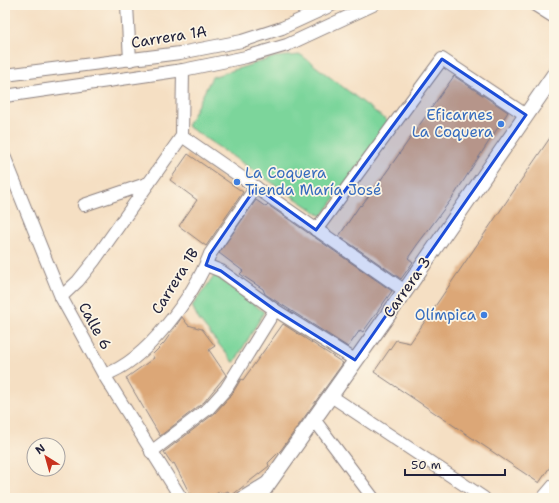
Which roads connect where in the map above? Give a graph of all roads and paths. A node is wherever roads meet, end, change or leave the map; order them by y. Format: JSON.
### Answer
{"nodes":[{"id":1,"x":128,"y":5,"type":"edge"},
{"id":2,"x":332,"y":5,"type":"edge"},
{"id":3,"x":373,"y":5,"type":"edge"},
{"id":4,"x":535,"y":5,"type":"edge"},
{"id":5,"x":539,"y":5,"type":"edge"},
{"id":6,"x":552,"y":15,"type":"edge"},
{"id":7,"x":130,"y":60,"type":"junction"},
{"id":8,"x":183,"y":70,"type":"junction"},
{"id":9,"x":5,"y":75,"type":"edge"},
{"id":10,"x":554,"y":75,"type":"edge"},
{"id":11,"x":5,"y":96,"type":"edge"},
{"id":12,"x":526,"y":114,"type":"junction"},
{"id":13,"x":182,"y":136,"type":"junction"},
{"id":14,"x":5,"y":158,"type":"edge"},
{"id":15,"x":149,"y":183,"type":"junction"},
{"id":16,"x":256,"y":187,"type":"junction"},
{"id":17,"x":84,"y":205,"type":"dead end"},
{"id":18,"x":316,"y":230,"type":"junction"},
{"id":19,"x":206,"y":265,"type":"junction"},
{"id":20,"x":405,"y":291,"type":"junction"},
{"id":21,"x":61,"y":296,"type":"junction"},
{"id":22,"x":275,"y":310,"type":"junction"},
{"id":23,"x":355,"y":360,"type":"junction"},
{"id":24,"x":104,"y":375,"type":"junction"},
{"id":25,"x":331,"y":396,"type":"junction"},
{"id":26,"x":313,"y":418,"type":"junction"},
{"id":27,"x":151,"y":452,"type":"junction"},
{"id":28,"x":270,"y":480,"type":"junction"},
{"id":29,"x":554,"y":485,"type":"edge"},
{"id":30,"x":371,"y":497,"type":"edge"},
{"id":31,"x":180,"y":498,"type":"edge"},
{"id":32,"x":242,"y":498,"type":"edge"},
{"id":33,"x":258,"y":498,"type":"edge"},
{"id":34,"x":484,"y":498,"type":"edge"},
{"id":35,"x":543,"y":498,"type":"edge"}],
"edges":[{"from":1,"to":7,"type":"street"},
{"from":2,"to":7,"type":"street","name":"Carrera 1A"},
{"from":3,"to":8,"type":"street"},
{"from":4,"to":6,"type":"street"},
{"from":5,"to":6,"type":"street"},
{"from":7,"to":9,"type":"street","name":"Carrera 1A"},
{"from":8,"to":11,"type":"street"},
{"from":8,"to":13,"type":"street"},
{"from":10,"to":12,"type":"street","name":"Carrera 3"},
{"from":12,"to":18,"type":"street"},
{"from":12,"to":20,"type":"street","name":"Carrera 3"},
{"from":13,"to":15,"type":"street"},
{"from":13,"to":16,"type":"street"},
{"from":14,"to":21,"type":"street","name":"Calle 6"},
{"from":15,"to":17,"type":"street"},
{"from":15,"to":21,"type":"street"},
{"from":16,"to":18,"type":"street"},
{"from":16,"to":19,"type":"street","name":"Carrera 1B"},
{"from":18,"to":20,"type":"street"},
{"from":19,"to":22,"type":"street"},
{"from":19,"to":24,"type":"street","name":"Carrera 1B"},
{"from":20,"to":23,"type":"street","name":"Carrera 3"},
{"from":21,"to":24,"type":"street","name":"Calle 6"},
{"from":22,"to":23,"type":"street"},
{"from":22,"to":27,"type":"street"},
{"from":23,"to":25,"type":"street","name":"Carrera 3"},
{"from":24,"to":27,"type":"street","name":"Calle 6"},
{"from":25,"to":26,"type":"street","name":"Carrera 3"},
{"from":25,"to":34,"type":"street"},
{"from":26,"to":28,"type":"street","name":"Carrera 3"},
{"from":26,"to":30,"type":"street"},
{"from":27,"to":31,"type":"street","name":"Calle 6"},
{"from":28,"to":32,"type":"street"},
{"from":28,"to":33,"type":"street","name":"Carrera 3"},
{"from":29,"to":35,"type":"street"}]}
